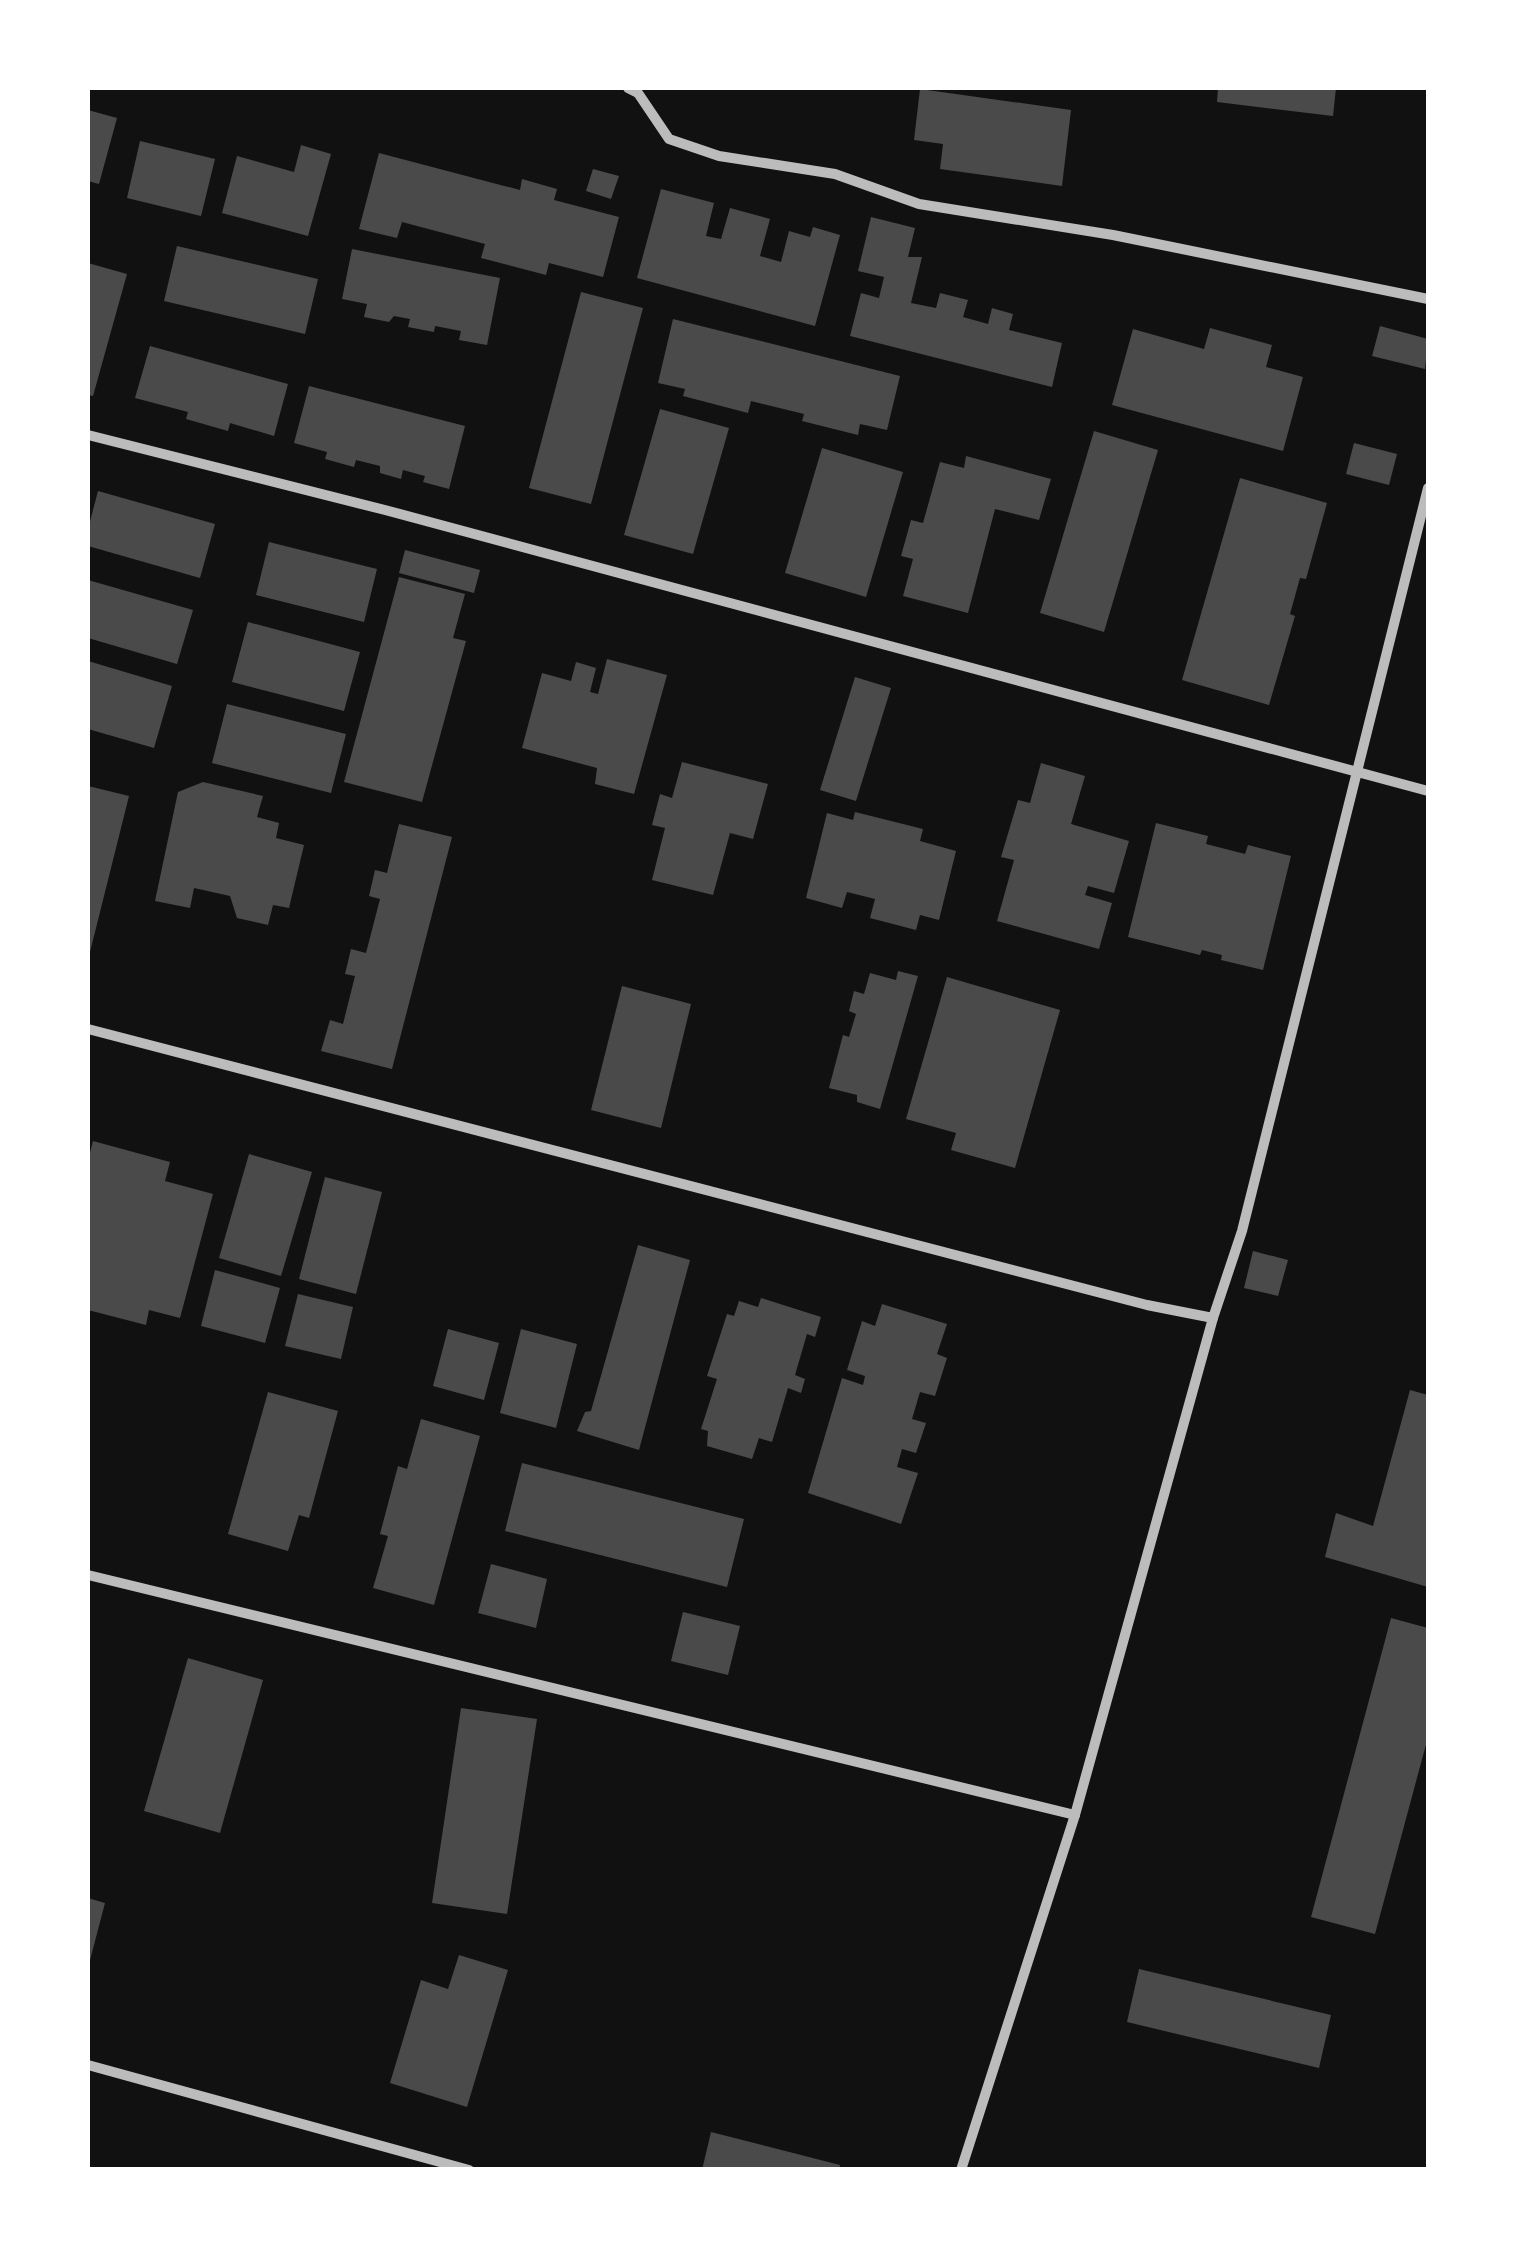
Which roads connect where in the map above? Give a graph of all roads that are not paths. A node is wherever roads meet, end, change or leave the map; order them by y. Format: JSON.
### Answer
{"nodes":[{"id":1,"x":628,"y":88,"type":"edge"},
{"id":2,"x":1428,"y":300,"type":"edge"},
{"id":3,"x":88,"y":435,"type":"edge"},
{"id":4,"x":1428,"y":488,"type":"edge"},
{"id":5,"x":1358,"y":771,"type":"junction"},
{"id":6,"x":1428,"y":791,"type":"edge"},
{"id":7,"x":88,"y":1029,"type":"edge"},
{"id":8,"x":1212,"y":1318,"type":"junction"},
{"id":9,"x":88,"y":1575,"type":"edge"},
{"id":10,"x":1075,"y":1815,"type":"junction"},
{"id":11,"x":88,"y":2065,"type":"edge"},
{"id":12,"x":469,"y":2170,"type":"edge"},
{"id":13,"x":962,"y":2170,"type":"edge"}],
"edges":[{"from":1,"to":2,"type":"street"},
{"from":3,"to":5,"type":"street"},
{"from":4,"to":5,"type":"street"},
{"from":5,"to":6,"type":"street"},
{"from":5,"to":8,"type":"street"},
{"from":7,"to":8,"type":"street"},
{"from":8,"to":10,"type":"street"},
{"from":9,"to":10,"type":"street"},
{"from":10,"to":13,"type":"street"},
{"from":11,"to":12,"type":"street"}]}
